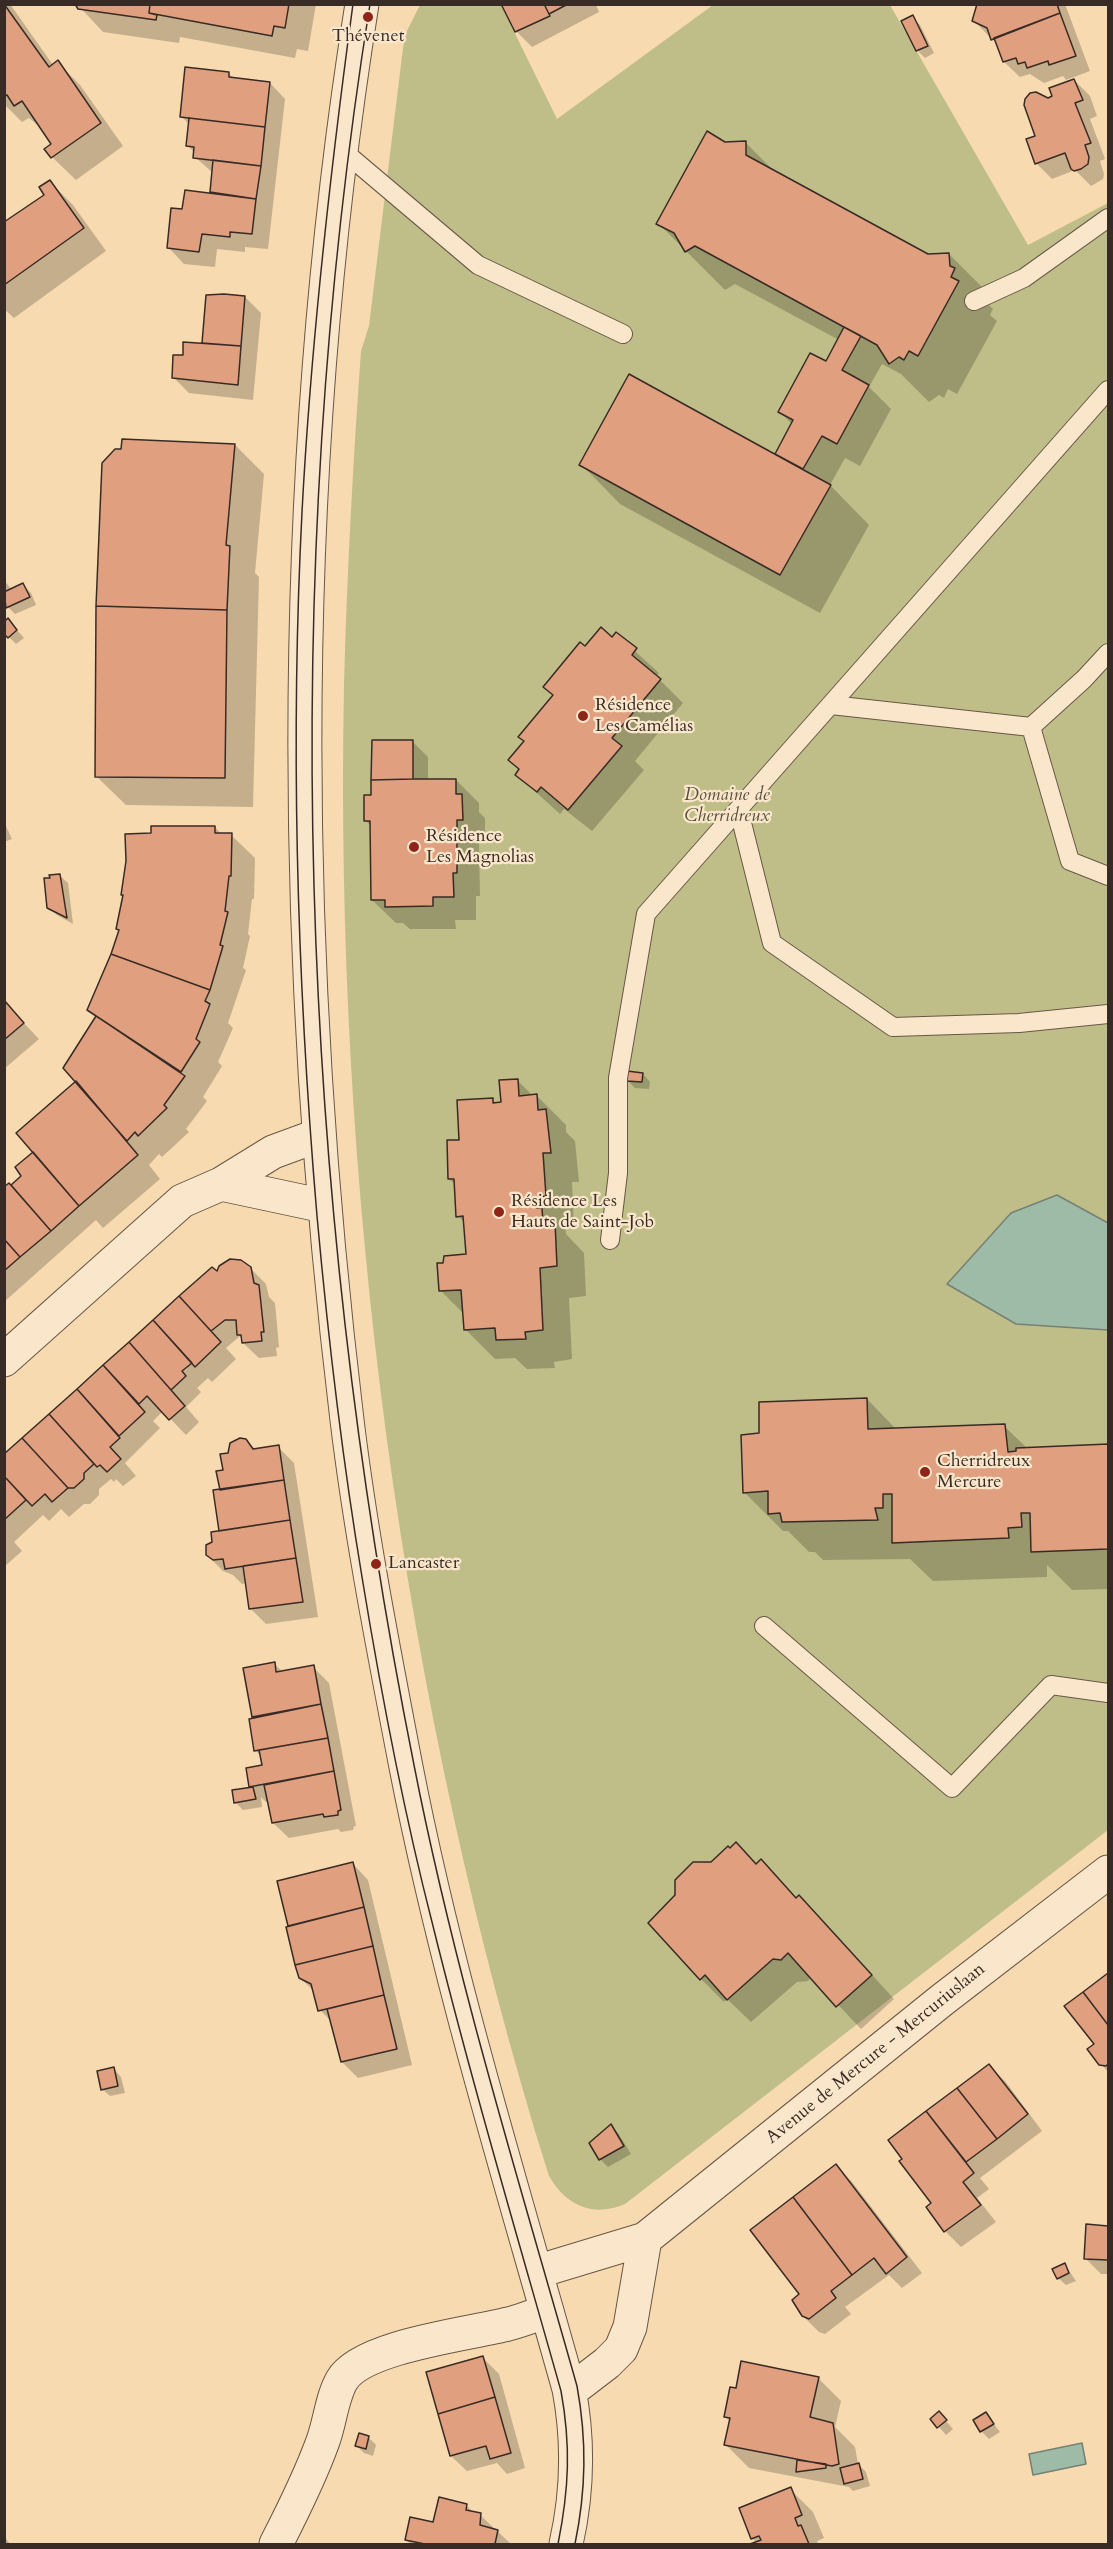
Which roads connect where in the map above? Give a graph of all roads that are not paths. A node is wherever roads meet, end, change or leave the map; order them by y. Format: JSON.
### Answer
{"nodes":[{"id":1,"x":362,"y":4,"type":"edge"},
{"id":2,"x":342,"y":150,"type":"junction"},
{"id":3,"x":1108,"y":218,"type":"edge"},
{"id":4,"x":974,"y":301,"type":"dead end"},
{"id":5,"x":623,"y":334,"type":"dead end"},
{"id":6,"x":1108,"y":390,"type":"edge"},
{"id":7,"x":1108,"y":653,"type":"edge"},
{"id":8,"x":831,"y":705,"type":"junction"},
{"id":9,"x":1031,"y":727,"type":"junction"},
{"id":10,"x":738,"y":811,"type":"junction"},
{"id":11,"x":1108,"y":876,"type":"edge"},
{"id":12,"x":1108,"y":1014,"type":"edge"},
{"id":13,"x":319,"y":1138,"type":"junction"},
{"id":14,"x":221,"y":1184,"type":"junction"},
{"id":15,"x":324,"y":1206,"type":"junction"},
{"id":16,"x":610,"y":1240,"type":"dead end"},
{"id":17,"x":4,"y":1360,"type":"edge"},
{"id":18,"x":764,"y":1626,"type":"dead end"},
{"id":19,"x":1108,"y":1693,"type":"edge"},
{"id":20,"x":1108,"y":1872,"type":"edge"},
{"id":21,"x":645,"y":2239,"type":"junction"},
{"id":22,"x":536,"y":2272,"type":"junction"},
{"id":23,"x":547,"y":2312,"type":"junction"},
{"id":24,"x":569,"y":2389,"type":"junction"},
{"id":25,"x":276,"y":2544,"type":"edge"},
{"id":26,"x":566,"y":2544,"type":"edge"}],
"edges":[{"from":1,"to":2,"type":"street"},
{"from":2,"to":5,"type":"lane"},
{"from":2,"to":13,"type":"street"},
{"from":3,"to":4,"type":"lane"},
{"from":6,"to":8,"type":"lane"},
{"from":7,"to":9,"type":"lane"},
{"from":8,"to":9,"type":"lane"},
{"from":8,"to":10,"type":"lane"},
{"from":9,"to":11,"type":"lane"},
{"from":10,"to":12,"type":"lane"},
{"from":10,"to":16,"type":"lane"},
{"from":13,"to":14,"type":"street"},
{"from":13,"to":15,"type":"street"},
{"from":14,"to":15,"type":"street"},
{"from":14,"to":17,"type":"street"},
{"from":15,"to":22,"type":"street"},
{"from":18,"to":19,"type":"lane"},
{"from":20,"to":21,"type":"street","name":"Avenue de Mercure - Mercuriuslaan"},
{"from":21,"to":22,"type":"street","name":"Avenue de Mercure - Mercuriuslaan"},
{"from":21,"to":24,"type":"street"},
{"from":22,"to":23,"type":"street"},
{"from":23,"to":24,"type":"street"},
{"from":23,"to":25,"type":"street"},
{"from":24,"to":26,"type":"street"}]}
